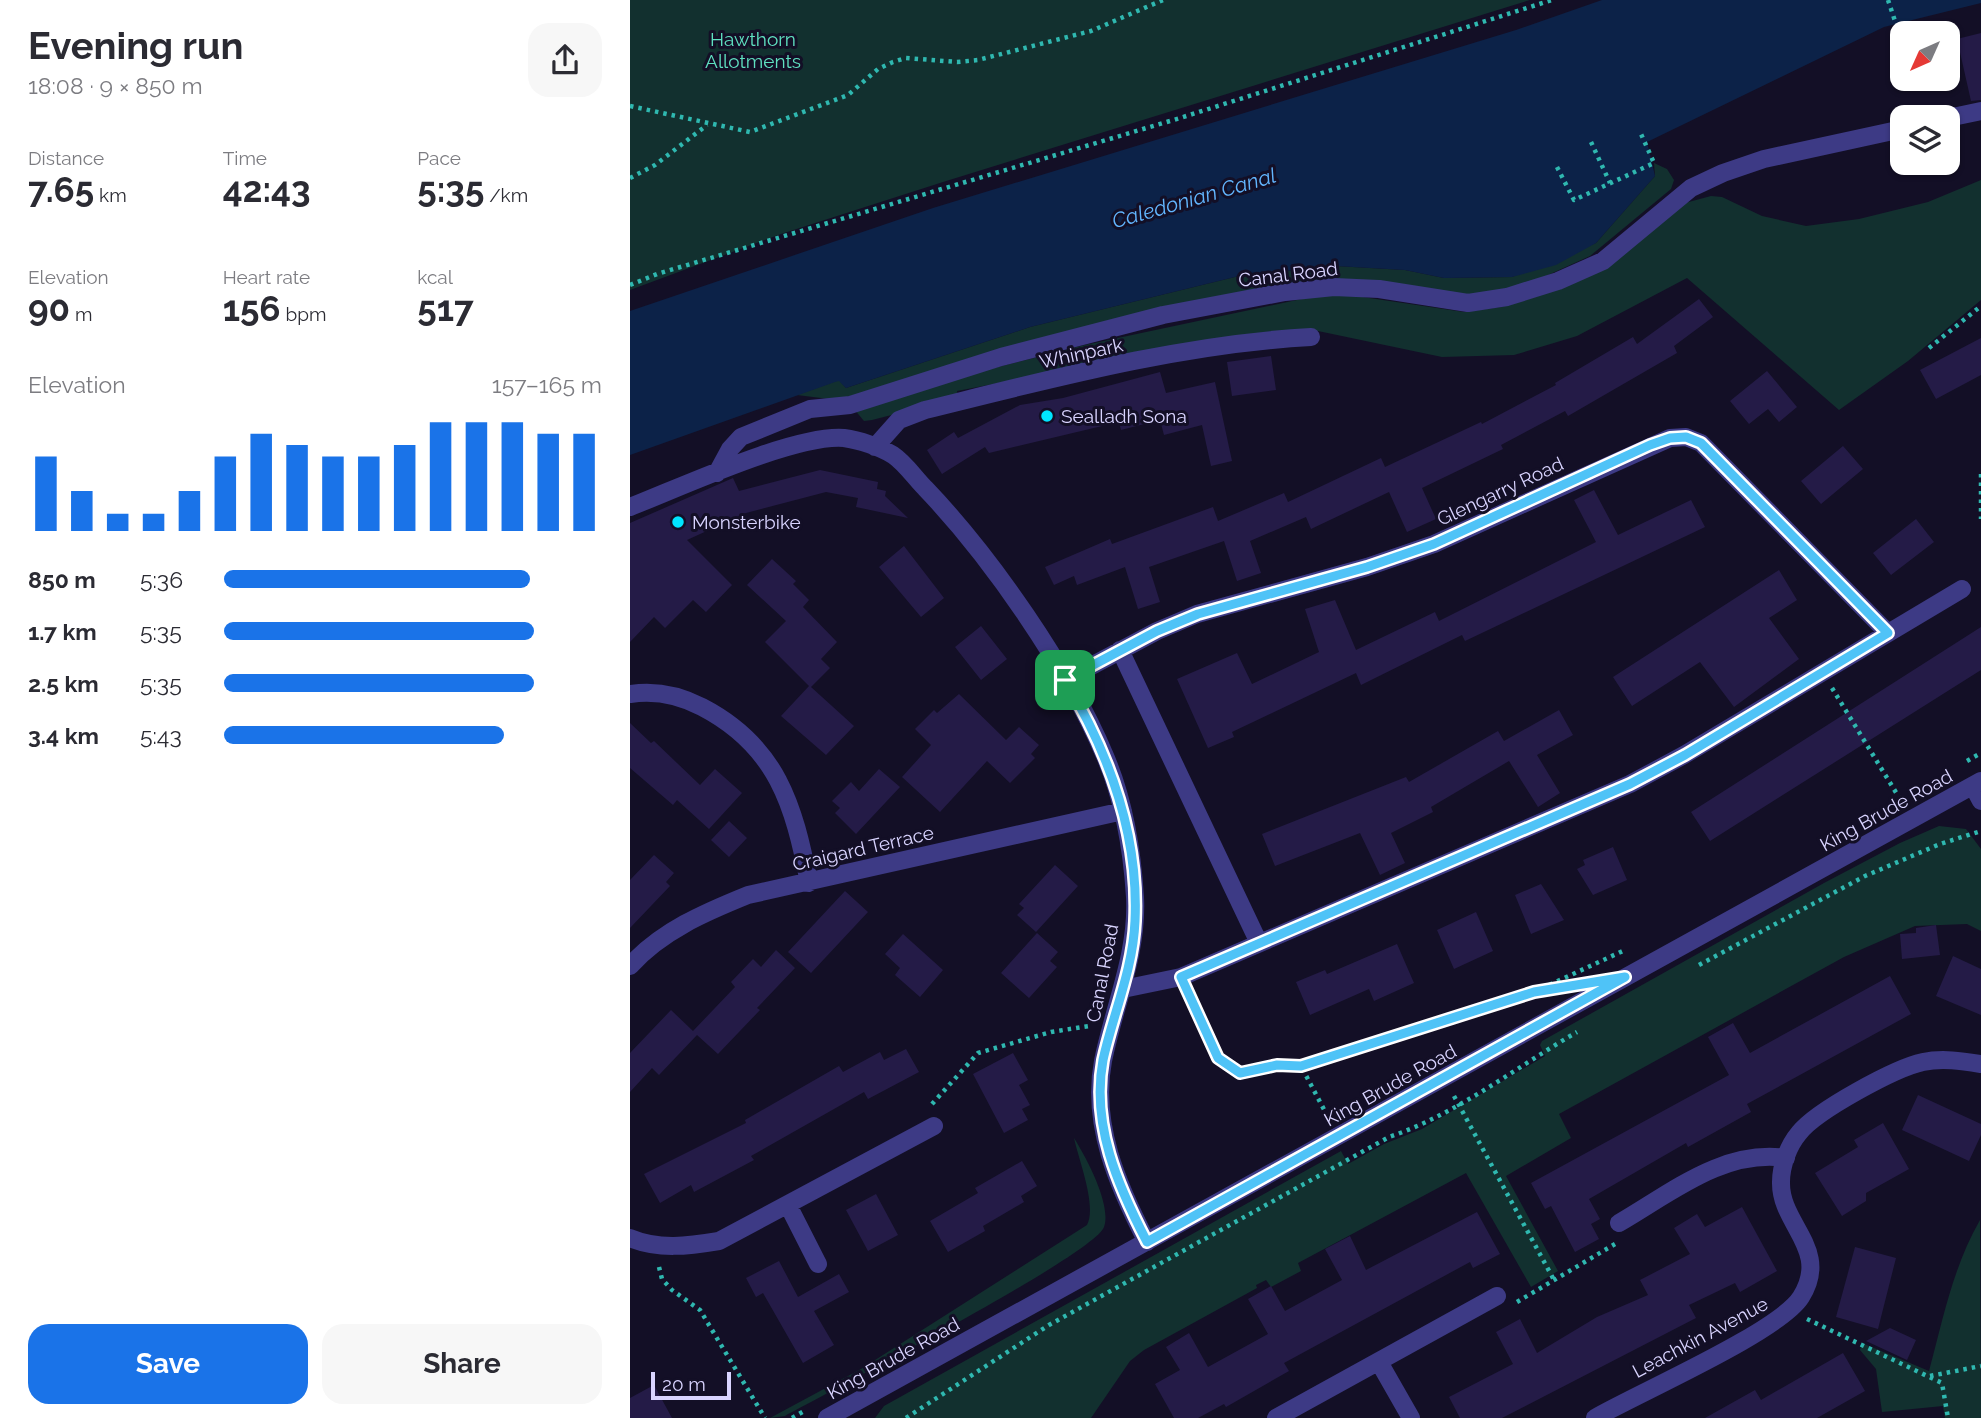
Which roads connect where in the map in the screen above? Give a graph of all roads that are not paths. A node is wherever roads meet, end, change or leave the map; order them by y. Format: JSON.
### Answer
{"nodes":[{"id":1,"x":1981,"y":111,"type":"edge"},
{"id":2,"x":1960,"y":115,"type":"edge"},
{"id":3,"x":1890,"y":133,"type":"edge"},
{"id":4,"x":1311,"y":337,"type":"dead end"},
{"id":5,"x":875,"y":447,"type":"junction"},
{"id":6,"x":716,"y":473,"type":"junction"},
{"id":7,"x":630,"y":507,"type":"edge"},
{"id":8,"x":1962,"y":589,"type":"dead end"},
{"id":9,"x":1888,"y":633,"type":"junction"},
{"id":10,"x":1120,"y":650,"type":"junction"},
{"id":11,"x":1065,"y":680,"type":"junction"},
{"id":12,"x":630,"y":694,"type":"edge"},
{"id":13,"x":1978,"y":789,"type":"edge"},
{"id":14,"x":1123,"y":811,"type":"junction"},
{"id":15,"x":809,"y":883,"type":"junction"},
{"id":16,"x":1259,"y":943,"type":"junction"},
{"id":17,"x":630,"y":966,"type":"edge"},
{"id":18,"x":1123,"y":989,"type":"junction"},
{"id":19,"x":1981,"y":1064,"type":"edge"},
{"id":20,"x":933,"y":1126,"type":"road end"},
{"id":21,"x":1786,"y":1158,"type":"junction"},
{"id":22,"x":788,"y":1205,"type":"junction"},
{"id":23,"x":1619,"y":1223,"type":"road end"},
{"id":24,"x":630,"y":1238,"type":"edge"},
{"id":25,"x":1147,"y":1242,"type":"junction"},
{"id":26,"x":818,"y":1264,"type":"dead end"},
{"id":27,"x":1497,"y":1296,"type":"road end"},
{"id":28,"x":1379,"y":1362,"type":"junction"},
{"id":29,"x":834,"y":1416,"type":"edge"},
{"id":30,"x":1276,"y":1418,"type":"edge"},
{"id":31,"x":1411,"y":1418,"type":"edge"},
{"id":32,"x":1595,"y":1418,"type":"edge"}],
"edges":[{"from":1,"to":2,"type":"street"},
{"from":3,"to":6,"type":"street","name":"Canal Road"},
{"from":4,"to":5,"type":"street","name":"Whinpark"},
{"from":5,"to":6,"type":"street","name":"Canal Road"},
{"from":5,"to":11,"type":"street","name":"Canal Road"},
{"from":6,"to":7,"type":"street","name":"Canal Road"},
{"from":8,"to":9,"type":"street"},
{"from":9,"to":10,"type":"street","name":"Glengarry Road"},
{"from":9,"to":16,"type":"street"},
{"from":10,"to":11,"type":"street","name":"Glengarry Road"},
{"from":10,"to":16,"type":"street"},
{"from":11,"to":14,"type":"street","name":"Canal Road"},
{"from":12,"to":15,"type":"street"},
{"from":13,"to":25,"type":"street","name":"King Brude Road"},
{"from":14,"to":15,"type":"street","name":"Craigard Terrace"},
{"from":14,"to":18,"type":"street","name":"Canal Road"},
{"from":15,"to":17,"type":"street","name":"Craigard Terrace"},
{"from":16,"to":18,"type":"street"},
{"from":18,"to":25,"type":"street","name":"Canal Road"},
{"from":19,"to":21,"type":"street","name":"Leachkin Avenue"},
{"from":20,"to":22,"type":"street"},
{"from":21,"to":23,"type":"street"},
{"from":21,"to":32,"type":"street","name":"Leachkin Avenue"},
{"from":22,"to":24,"type":"street"},
{"from":22,"to":26,"type":"street"},
{"from":25,"to":29,"type":"street","name":"King Brude Road"},
{"from":27,"to":28,"type":"street"},
{"from":28,"to":30,"type":"street"},
{"from":28,"to":31,"type":"street"}]}
